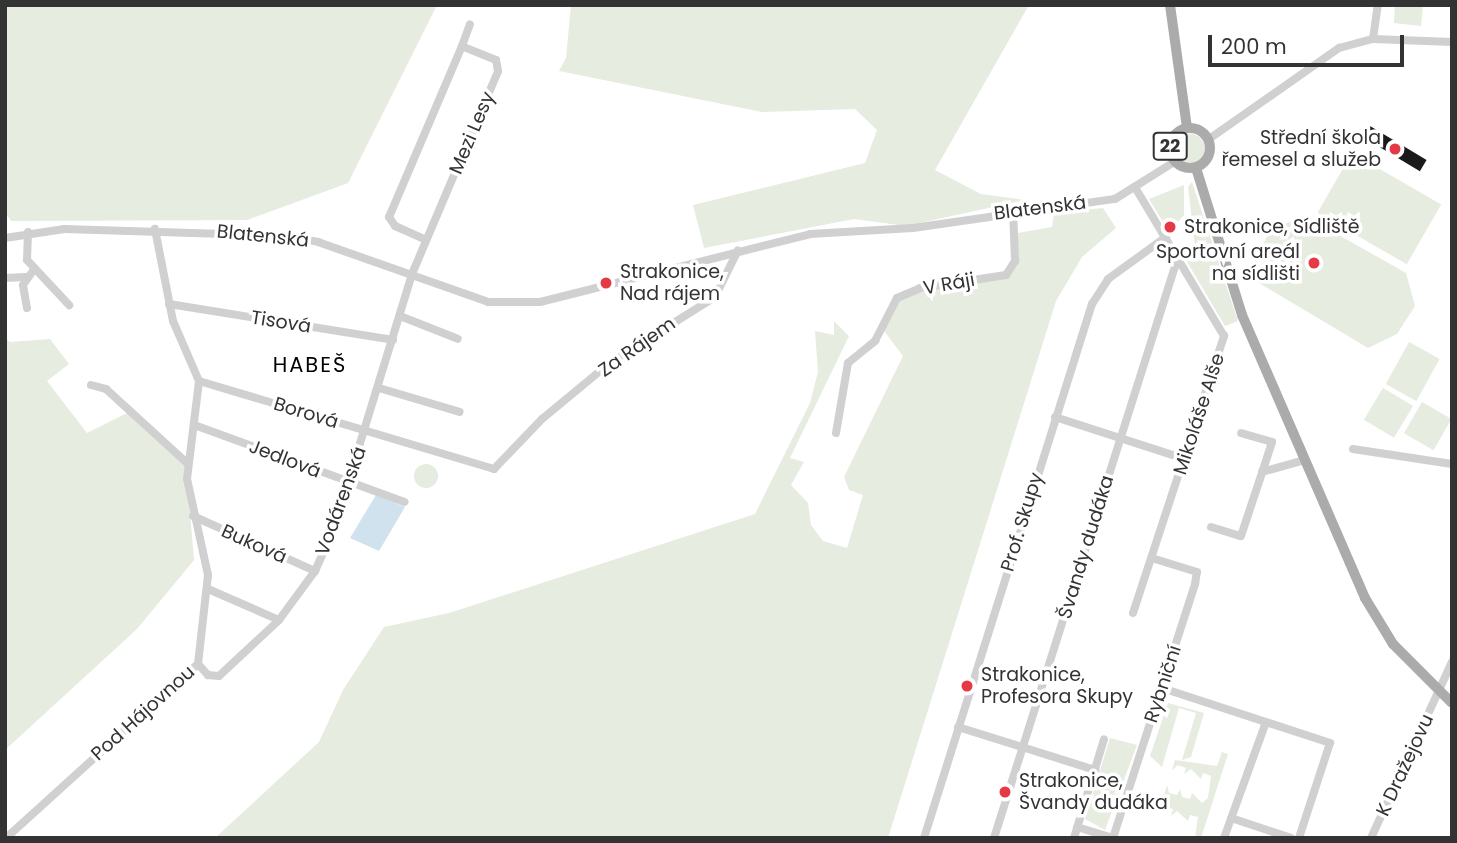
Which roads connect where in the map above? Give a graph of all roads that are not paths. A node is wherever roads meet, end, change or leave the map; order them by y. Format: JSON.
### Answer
{"nodes":[{"id":1,"x":1170,"y":5,"type":"edge"},
{"id":2,"x":1378,"y":5,"type":"edge"},
{"id":3,"x":470,"y":24,"type":"dead end"},
{"id":4,"x":1373,"y":38,"type":"junction"},
{"id":5,"x":1452,"y":42,"type":"edge"},
{"id":6,"x":462,"y":46,"type":"junction"},
{"id":7,"x":1187,"y":128,"type":"junction"},
{"id":8,"x":1156,"y":136,"type":"dead end"},
{"id":9,"x":1209,"y":139,"type":"junction"},
{"id":10,"x":1171,"y":141,"type":"junction"},
{"id":11,"x":1174,"y":162,"type":"junction"},
{"id":12,"x":1196,"y":168,"type":"junction"},
{"id":13,"x":1136,"y":189,"type":"junction"},
{"id":14,"x":1013,"y":210,"type":"junction"},
{"id":15,"x":155,"y":229,"type":"junction"},
{"id":16,"x":28,"y":232,"type":"junction"},
{"id":17,"x":1166,"y":237,"type":"junction"},
{"id":18,"x":5,"y":238,"type":"edge"},
{"id":19,"x":426,"y":240,"type":"junction"},
{"id":20,"x":738,"y":250,"type":"junction"},
{"id":21,"x":1178,"y":257,"type":"junction"},
{"id":22,"x":34,"y":270,"type":"junction"},
{"id":23,"x":412,"y":274,"type":"junction"},
{"id":24,"x":26,"y":277,"type":"junction"},
{"id":25,"x":5,"y":278,"type":"edge"},
{"id":26,"x":169,"y":304,"type":"junction"},
{"id":27,"x":69,"y":305,"type":"dead end"},
{"id":28,"x":27,"y":308,"type":"dead end"},
{"id":29,"x":400,"y":316,"type":"junction"},
{"id":30,"x":458,"y":339,"type":"dead end"},
{"id":31,"x":393,"y":340,"type":"junction"},
{"id":32,"x":199,"y":381,"type":"junction"},
{"id":33,"x":91,"y":385,"type":"dead end"},
{"id":34,"x":379,"y":388,"type":"junction"},
{"id":35,"x":460,"y":412,"type":"dead end"},
{"id":36,"x":1055,"y":417,"type":"junction"},
{"id":37,"x":197,"y":426,"type":"junction"},
{"id":38,"x":366,"y":432,"type":"junction"},
{"id":39,"x":836,"y":433,"type":"dead end"},
{"id":40,"x":1241,"y":433,"type":"dead end"},
{"id":41,"x":1120,"y":438,"type":"junction"},
{"id":42,"x":1353,"y":449,"type":"dead end"},
{"id":43,"x":1185,"y":459,"type":"junction"},
{"id":44,"x":1306,"y":460,"type":"junction"},
{"id":45,"x":188,"y":464,"type":"junction"},
{"id":46,"x":1452,"y":464,"type":"edge"},
{"id":47,"x":494,"y":469,"type":"joint"},
{"id":48,"x":1262,"y":472,"type":"junction"},
{"id":49,"x":351,"y":484,"type":"junction"},
{"id":50,"x":405,"y":502,"type":"dead end"},
{"id":51,"x":193,"y":516,"type":"junction"},
{"id":52,"x":1211,"y":527,"type":"dead end"},
{"id":53,"x":1155,"y":559,"type":"junction"},
{"id":54,"x":315,"y":571,"type":"junction"},
{"id":55,"x":208,"y":589,"type":"junction"},
{"id":56,"x":1133,"y":613,"type":"dead end"},
{"id":57,"x":279,"y":620,"type":"junction"},
{"id":58,"x":1452,"y":662,"type":"edge"},
{"id":59,"x":198,"y":664,"type":"junction"},
{"id":60,"x":1162,"y":688,"type":"junction"},
{"id":61,"x":1439,"y":693,"type":"junction"},
{"id":62,"x":1452,"y":703,"type":"edge"},
{"id":63,"x":1266,"y":722,"type":"junction"},
{"id":64,"x":958,"y":727,"type":"junction"},
{"id":65,"x":1104,"y":739,"type":"dead end"},
{"id":66,"x":1023,"y":747,"type":"junction"},
{"id":67,"x":1095,"y":770,"type":"junction"},
{"id":68,"x":1231,"y":818,"type":"junction"},
{"id":69,"x":1077,"y":827,"type":"junction"},
{"id":70,"x":6,"y":838,"type":"edge"},
{"id":71,"x":924,"y":838,"type":"edge"},
{"id":72,"x":994,"y":838,"type":"edge"},
{"id":73,"x":1074,"y":838,"type":"edge"},
{"id":74,"x":1112,"y":838,"type":"edge"},
{"id":75,"x":1224,"y":838,"type":"edge"},
{"id":76,"x":1291,"y":838,"type":"edge"},
{"id":77,"x":1299,"y":838,"type":"edge"},
{"id":78,"x":1371,"y":838,"type":"edge"}],
"edges":[{"from":1,"to":7,"type":"main road","number":"22"},
{"from":2,"to":4,"type":"street"},
{"from":3,"to":6,"type":"street"},
{"from":4,"to":5,"type":"street"},
{"from":4,"to":9,"type":"street"},
{"from":6,"to":19,"type":"street"},
{"from":6,"to":19,"type":"street","name":"Mezi Lesy"},
{"from":7,"to":9,"type":"main road","number":"22"},
{"from":7,"to":10,"type":"main road","number":"22"},
{"from":8,"to":10,"type":"street"},
{"from":9,"to":12,"type":"main road","number":"22"},
{"from":10,"to":11,"type":"main road","number":"22"},
{"from":11,"to":12,"type":"main road","number":"22"},
{"from":11,"to":13,"type":"street","name":"Blatenská"},
{"from":12,"to":44,"type":"main road","number":"22"},
{"from":13,"to":14,"type":"street","name":"Blatenská"},
{"from":13,"to":17,"type":"street","name":"Mikoláše Alše"},
{"from":14,"to":20,"type":"street","name":"Blatenská"},
{"from":14,"to":39,"type":"street","name":"V Ráji"},
{"from":15,"to":16,"type":"street","name":"Blatenská"},
{"from":15,"to":23,"type":"street","name":"Blatenská"},
{"from":15,"to":26,"type":"street","name":"Pod Hájovnou"},
{"from":16,"to":18,"type":"street","name":"Blatenská"},
{"from":16,"to":22,"type":"street"},
{"from":17,"to":21,"type":"street","name":"Mikoláše Alše"},
{"from":17,"to":36,"type":"street","name":"Prof. Skupy"},
{"from":19,"to":23,"type":"street","name":"Mezi Lesy"},
{"from":20,"to":23,"type":"street","name":"Blatenská"},
{"from":20,"to":47,"type":"street","name":"Za Rájem"},
{"from":21,"to":41,"type":"street","name":"Švandy dudáka"},
{"from":21,"to":43,"type":"street","name":"Mikoláše Alše"},
{"from":22,"to":24,"type":"street"},
{"from":22,"to":27,"type":"street"},
{"from":23,"to":29,"type":"street","name":"Vodárenská"},
{"from":24,"to":25,"type":"street"},
{"from":24,"to":28,"type":"street"},
{"from":26,"to":31,"type":"street","name":"Tisová"},
{"from":26,"to":32,"type":"street","name":"Pod Hájovnou"},
{"from":29,"to":30,"type":"street"},
{"from":29,"to":31,"type":"street","name":"Vodárenská"},
{"from":31,"to":34,"type":"street","name":"Vodárenská"},
{"from":32,"to":37,"type":"street","name":"Pod Hájovnou"},
{"from":32,"to":38,"type":"street","name":"Borová"},
{"from":33,"to":45,"type":"street"},
{"from":34,"to":35,"type":"street"},
{"from":34,"to":38,"type":"street","name":"Vodárenská"},
{"from":36,"to":41,"type":"street"},
{"from":36,"to":64,"type":"street","name":"Prof. Skupy"},
{"from":37,"to":45,"type":"street","name":"Pod Hájovnou"},
{"from":37,"to":49,"type":"street","name":"Jedlová"},
{"from":38,"to":47,"type":"street","name":"Borová"},
{"from":38,"to":49,"type":"street","name":"Vodárenská"},
{"from":40,"to":48,"type":"street"},
{"from":41,"to":43,"type":"street"},
{"from":41,"to":66,"type":"street","name":"Švandy dudáka"},
{"from":42,"to":46,"type":"street"},
{"from":43,"to":53,"type":"street","name":"Mikoláše Alše"},
{"from":44,"to":48,"type":"street"},
{"from":44,"to":61,"type":"main road","number":"22"},
{"from":45,"to":51,"type":"street","name":"Pod Hájovnou"},
{"from":48,"to":52,"type":"street"},
{"from":49,"to":50,"type":"street","name":"Jedlová"},
{"from":49,"to":54,"type":"street","name":"Vodárenská"},
{"from":51,"to":54,"type":"street","name":"Buková"},
{"from":51,"to":55,"type":"street","name":"Pod Hájovnou"},
{"from":53,"to":56,"type":"street","name":"Mikoláše Alše"},
{"from":53,"to":60,"type":"street","name":"Rybniční"},
{"from":54,"to":57,"type":"street","name":"Vodárenská"},
{"from":55,"to":57,"type":"street"},
{"from":55,"to":59,"type":"street","name":"Pod Hájovnou"},
{"from":57,"to":59,"type":"street","name":"Vodárenská"},
{"from":58,"to":61,"type":"street","name":"K Dražejovu"},
{"from":59,"to":70,"type":"street","name":"Pod Hájovnou"},
{"from":60,"to":63,"type":"street"},
{"from":60,"to":74,"type":"street","name":"Rybniční"},
{"from":61,"to":62,"type":"main road","number":"22"},
{"from":61,"to":78,"type":"street","name":"K Dražejovu"},
{"from":63,"to":68,"type":"street"},
{"from":63,"to":77,"type":"street"},
{"from":64,"to":66,"type":"street"},
{"from":64,"to":71,"type":"street","name":"Prof. Skupy"},
{"from":65,"to":67,"type":"street"},
{"from":66,"to":67,"type":"street"},
{"from":66,"to":72,"type":"street","name":"Švandy dudáka"},
{"from":67,"to":69,"type":"street"},
{"from":68,"to":75,"type":"street"},
{"from":68,"to":76,"type":"street"},
{"from":69,"to":73,"type":"street"},
{"from":69,"to":74,"type":"street"}]}
